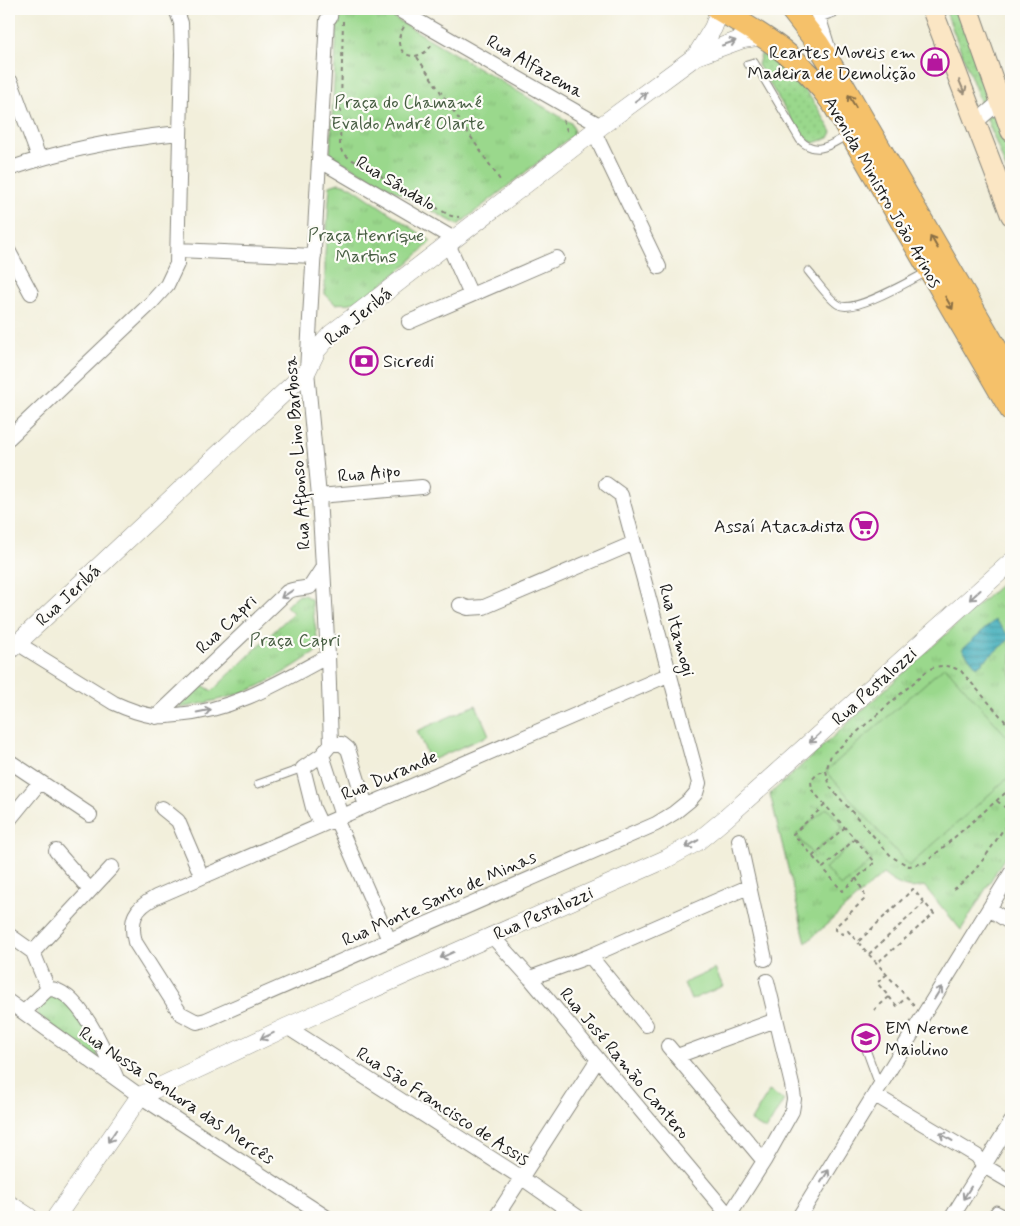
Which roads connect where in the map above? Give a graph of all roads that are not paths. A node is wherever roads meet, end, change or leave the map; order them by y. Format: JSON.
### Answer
{"nodes":[{"id":1,"x":176,"y":9,"type":"edge"},
{"id":2,"x":719,"y":9,"type":"edge"},
{"id":3,"x":791,"y":9,"type":"edge"},
{"id":4,"x":835,"y":9,"type":"edge"},
{"id":5,"x":932,"y":9,"type":"edge"},
{"id":6,"x":968,"y":9,"type":"edge"},
{"id":7,"x":817,"y":12,"type":"edge"},
{"id":8,"x":331,"y":13,"type":"edge"},
{"id":9,"x":393,"y":13,"type":"edge"},
{"id":10,"x":764,"y":36,"type":"junction"},
{"id":11,"x":696,"y":56,"type":"junction"},
{"id":12,"x":747,"y":64,"type":"dead end"},
{"id":13,"x":836,"y":74,"type":"junction"},
{"id":14,"x":10,"y":82,"type":"dead end"},
{"id":15,"x":1006,"y":96,"type":"edge"},
{"id":16,"x":976,"y":122,"type":"junction"},
{"id":17,"x":598,"y":129,"type":"junction"},
{"id":18,"x":1011,"y":131,"type":"edge"},
{"id":19,"x":179,"y":133,"type":"junction"},
{"id":20,"x":850,"y":133,"type":"junction"},
{"id":21,"x":39,"y":158,"type":"junction"},
{"id":22,"x":319,"y":160,"type":"junction"},
{"id":23,"x":9,"y":169,"type":"edge"},
{"id":24,"x":1011,"y":215,"type":"edge"},
{"id":25,"x":451,"y":242,"type":"junction"},
{"id":26,"x":178,"y":250,"type":"junction"},
{"id":27,"x":9,"y":252,"type":"edge"},
{"id":28,"x":314,"y":256,"type":"junction"},
{"id":29,"x":556,"y":258,"type":"dead end"},
{"id":30,"x":659,"y":267,"type":"dead end"},
{"id":31,"x":808,"y":271,"type":"dead end"},
{"id":32,"x":930,"y":271,"type":"junction"},
{"id":33,"x":32,"y":293,"type":"dead end"},
{"id":34,"x":471,"y":295,"type":"junction"},
{"id":35,"x":409,"y":322,"type":"dead end"},
{"id":36,"x":307,"y":371,"type":"junction"},
{"id":37,"x":1011,"y":374,"type":"edge"},
{"id":38,"x":1011,"y":410,"type":"edge"},
{"id":39,"x":9,"y":438,"type":"edge"},
{"id":40,"x":606,"y":484,"type":"dead end"},
{"id":41,"x":422,"y":487,"type":"dead end"},
{"id":42,"x":319,"y":496,"type":"junction"},
{"id":43,"x":634,"y":543,"type":"junction"},
{"id":44,"x":1011,"y":562,"type":"edge"},
{"id":45,"x":323,"y":567,"type":"junction"},
{"id":46,"x":460,"y":605,"type":"dead end"},
{"id":47,"x":13,"y":647,"type":"edge"},
{"id":48,"x":328,"y":656,"type":"junction"},
{"id":49,"x":670,"y":674,"type":"junction"},
{"id":50,"x":156,"y":717,"type":"junction"},
{"id":51,"x":330,"y":739,"type":"junction"},
{"id":52,"x":322,"y":756,"type":"junction"},
{"id":53,"x":12,"y":763,"type":"dead end"},
{"id":54,"x":303,"y":768,"type":"junction"},
{"id":55,"x":40,"y":782,"type":"junction"},
{"id":56,"x":258,"y":784,"type":"dead end"},
{"id":57,"x":696,"y":793,"type":"joint"},
{"id":58,"x":366,"y":806,"type":"junction"},
{"id":59,"x":162,"y":808,"type":"dead end"},
{"id":60,"x":90,"y":815,"type":"dead end"},
{"id":61,"x":339,"y":818,"type":"junction"},
{"id":62,"x":9,"y":820,"type":"edge"},
{"id":63,"x":320,"y":826,"type":"junction"},
{"id":64,"x":739,"y":840,"type":"dead end"},
{"id":65,"x":56,"y":850,"type":"dead end"},
{"id":66,"x":112,"y":867,"type":"dead end"},
{"id":67,"x":1011,"y":873,"type":"edge"},
{"id":68,"x":202,"y":877,"type":"junction"},
{"id":69,"x":748,"y":887,"type":"junction"},
{"id":70,"x":90,"y":890,"type":"junction"},
{"id":71,"x":989,"y":909,"type":"junction"},
{"id":72,"x":1011,"y":924,"type":"edge"},
{"id":73,"x":9,"y":935,"type":"edge"},
{"id":74,"x":491,"y":935,"type":"junction"},
{"id":75,"x":390,"y":940,"type":"junction"},
{"id":76,"x":33,"y":952,"type":"junction"},
{"id":77,"x":590,"y":956,"type":"junction"},
{"id":78,"x":765,"y":959,"type":"dead end"},
{"id":79,"x":530,"y":978,"type":"junction"},
{"id":80,"x":767,"y":981,"type":"dead end"},
{"id":81,"x":48,"y":989,"type":"junction"},
{"id":82,"x":9,"y":1002,"type":"edge"},
{"id":83,"x":24,"y":1012,"type":"junction"},
{"id":84,"x":190,"y":1019,"type":"joint"},
{"id":85,"x":776,"y":1020,"type":"junction"},
{"id":86,"x":646,"y":1025,"type":"dead end"},
{"id":87,"x":286,"y":1027,"type":"junction"},
{"id":88,"x":864,"y":1044,"type":"dead end"},
{"id":89,"x":598,"y":1059,"type":"junction"},
{"id":90,"x":117,"y":1080,"type":"junction"},
{"id":91,"x":877,"y":1092,"type":"junction"},
{"id":92,"x":140,"y":1096,"type":"junction"},
{"id":93,"x":1011,"y":1122,"type":"edge"},
{"id":94,"x":764,"y":1161,"type":"junction"},
{"id":95,"x":984,"y":1166,"type":"junction"},
{"id":96,"x":522,"y":1178,"type":"junction"},
{"id":97,"x":1011,"y":1182,"type":"edge"},
{"id":98,"x":9,"y":1204,"type":"edge"},
{"id":99,"x":29,"y":1217,"type":"edge"},
{"id":100,"x":56,"y":1217,"type":"edge"},
{"id":101,"x":326,"y":1217,"type":"edge"},
{"id":102,"x":496,"y":1217,"type":"edge"},
{"id":103,"x":578,"y":1217,"type":"edge"},
{"id":104,"x":730,"y":1217,"type":"edge"},
{"id":105,"x":799,"y":1217,"type":"edge"},
{"id":106,"x":952,"y":1217,"type":"edge"},
{"id":107,"x":989,"y":1217,"type":"edge"},
{"id":108,"x":1011,"y":1217,"type":"edge"}],
"edges":[{"from":1,"to":19,"type":"street"},
{"from":2,"to":10,"type":"main road","name":"Avenida Ministro João Arinos"},
{"from":2,"to":11,"type":"street"},
{"from":3,"to":13,"type":"main road","name":"Avenida Ministro João Arinos"},
{"from":4,"to":7,"type":"street"},
{"from":5,"to":16,"type":"main road","one_way":true},
{"from":6,"to":15,"type":"main road"},
{"from":7,"to":13,"type":"street"},
{"from":8,"to":22,"type":"street","name":"Rua Affonso Lino Barbosa"},
{"from":9,"to":17,"type":"street","name":"Rua Alfazema"},
{"from":11,"to":10,"type":"street","one_way":true},
{"from":10,"to":20,"type":"main road","name":"Avenida Ministro João Arinos"},
{"from":17,"to":11,"type":"street","name":"Rua Jeribá","one_way":true},
{"from":12,"to":20,"type":"lane"},
{"from":37,"to":13,"type":"main road","name":"Avenida Ministro João Arinos","one_way":true},
{"from":14,"to":21,"type":"street"},
{"from":15,"to":16,"type":"street"},
{"from":15,"to":18,"type":"main road"},
{"from":16,"to":24,"type":"main road"},
{"from":17,"to":25,"type":"street","name":"Rua Jeribá"},
{"from":17,"to":30,"type":"street"},
{"from":19,"to":21,"type":"street"},
{"from":19,"to":26,"type":"street"},
{"from":20,"to":32,"type":"main road","name":"Avenida Ministro João Arinos"},
{"from":21,"to":23,"type":"street"},
{"from":22,"to":25,"type":"street","name":"Rua Sândalo"},
{"from":22,"to":28,"type":"street","name":"Rua Affonso Lino Barbosa"},
{"from":25,"to":34,"type":"street"},
{"from":25,"to":36,"type":"street","name":"Rua Jeribá"},
{"from":26,"to":28,"type":"street"},
{"from":26,"to":39,"type":"street"},
{"from":27,"to":33,"type":"street"},
{"from":28,"to":36,"type":"street","name":"Rua Affonso Lino Barbosa"},
{"from":29,"to":34,"type":"street"},
{"from":31,"to":32,"type":"lane"},
{"from":32,"to":38,"type":"main road","name":"Avenida Ministro João Arinos","one_way":true},
{"from":34,"to":35,"type":"street"},
{"from":36,"to":42,"type":"street","name":"Rua Affonso Lino Barbosa"},
{"from":36,"to":47,"type":"street","name":"Rua Jeribá"},
{"from":40,"to":43,"type":"street","name":"Rua Itamogi"},
{"from":41,"to":42,"type":"street","name":"Rua Aipo"},
{"from":42,"to":45,"type":"street","name":"Rua Affonso Lino Barbosa"},
{"from":43,"to":46,"type":"street"},
{"from":43,"to":49,"type":"street","name":"Rua Itamogi"},
{"from":44,"to":74,"type":"street","name":"Rua Pestalozzi","one_way":true},
{"from":45,"to":48,"type":"street","name":"Rua Affonso Lino Barbosa"},
{"from":45,"to":50,"type":"street","name":"Rua Capri","one_way":true},
{"from":47,"to":50,"type":"street"},
{"from":50,"to":48,"type":"street","one_way":true},
{"from":48,"to":51,"type":"street","name":"Rua Affonso Lino Barbosa"},
{"from":49,"to":57,"type":"street","name":"Rua Itamogi"},
{"from":49,"to":58,"type":"street","name":"Rua Durande"},
{"from":51,"to":52,"type":"street"},
{"from":51,"to":58,"type":"street"},
{"from":52,"to":54,"type":"street"},
{"from":52,"to":61,"type":"street"},
{"from":53,"to":55,"type":"street"},
{"from":54,"to":56,"type":"lane"},
{"from":54,"to":63,"type":"street"},
{"from":55,"to":60,"type":"street"},
{"from":55,"to":62,"type":"street"},
{"from":57,"to":75,"type":"street","name":"Rua Monte Santo de Minas"},
{"from":58,"to":61,"type":"street","name":"Rua Durande"},
{"from":59,"to":68,"type":"street"},
{"from":61,"to":63,"type":"street","name":"Rua Durande"},
{"from":61,"to":75,"type":"street"},
{"from":63,"to":68,"type":"street","name":"Rua Durande"},
{"from":64,"to":69,"type":"street"},
{"from":65,"to":70,"type":"street"},
{"from":66,"to":70,"type":"street"},
{"from":67,"to":71,"type":"street"},
{"from":68,"to":84,"type":"street","name":"Rua Durande"},
{"from":69,"to":77,"type":"street"},
{"from":69,"to":78,"type":"street"},
{"from":70,"to":76,"type":"street"},
{"from":71,"to":72,"type":"street"},
{"from":91,"to":71,"type":"street","one_way":true},
{"from":73,"to":76,"type":"street"},
{"from":74,"to":79,"type":"street","name":"Rua José Ramão Cantero"},
{"from":74,"to":87,"type":"street","name":"Rua Pestalozzi","one_way":true},
{"from":75,"to":84,"type":"street","name":"Rua Monte Santo de Minas"},
{"from":76,"to":81,"type":"street"},
{"from":77,"to":79,"type":"street"},
{"from":77,"to":86,"type":"street"},
{"from":79,"to":89,"type":"street","name":"Rua José Ramão Cantero"},
{"from":80,"to":85,"type":"street"},
{"from":81,"to":83,"type":"street"},
{"from":81,"to":90,"type":"street"},
{"from":82,"to":83,"type":"street","name":"Rua Nossa Senhora das Mercês"},
{"from":83,"to":90,"type":"street","name":"Rua Nossa Senhora das Mercês"},
{"from":85,"to":94,"type":"street"},
{"from":85,"to":94,"type":"street"},
{"from":87,"to":92,"type":"street","name":"Rua Pestalozzi","one_way":true},
{"from":87,"to":96,"type":"street","name":"Rua São Francisco de Assis"},
{"from":88,"to":91,"type":"lane"},
{"from":89,"to":96,"type":"street"},
{"from":89,"to":104,"type":"street","name":"Rua José Ramão Cantero"},
{"from":90,"to":92,"type":"street","name":"Rua Nossa Senhora das Mercês"},
{"from":95,"to":91,"type":"street","one_way":true},
{"from":105,"to":91,"type":"street","one_way":true},
{"from":92,"to":100,"type":"street","name":"Rua Pestalozzi","one_way":true},
{"from":92,"to":101,"type":"street","name":"Rua Nossa Senhora das Mercês"},
{"from":93,"to":95,"type":"street"},
{"from":94,"to":104,"type":"street"},
{"from":95,"to":97,"type":"street"},
{"from":95,"to":106,"type":"street","one_way":true},
{"from":96,"to":102,"type":"street"},
{"from":96,"to":103,"type":"street","name":"Rua São Francisco de Assis"},
{"from":98,"to":99,"type":"street"},
{"from":107,"to":108,"type":"lane"}]}
